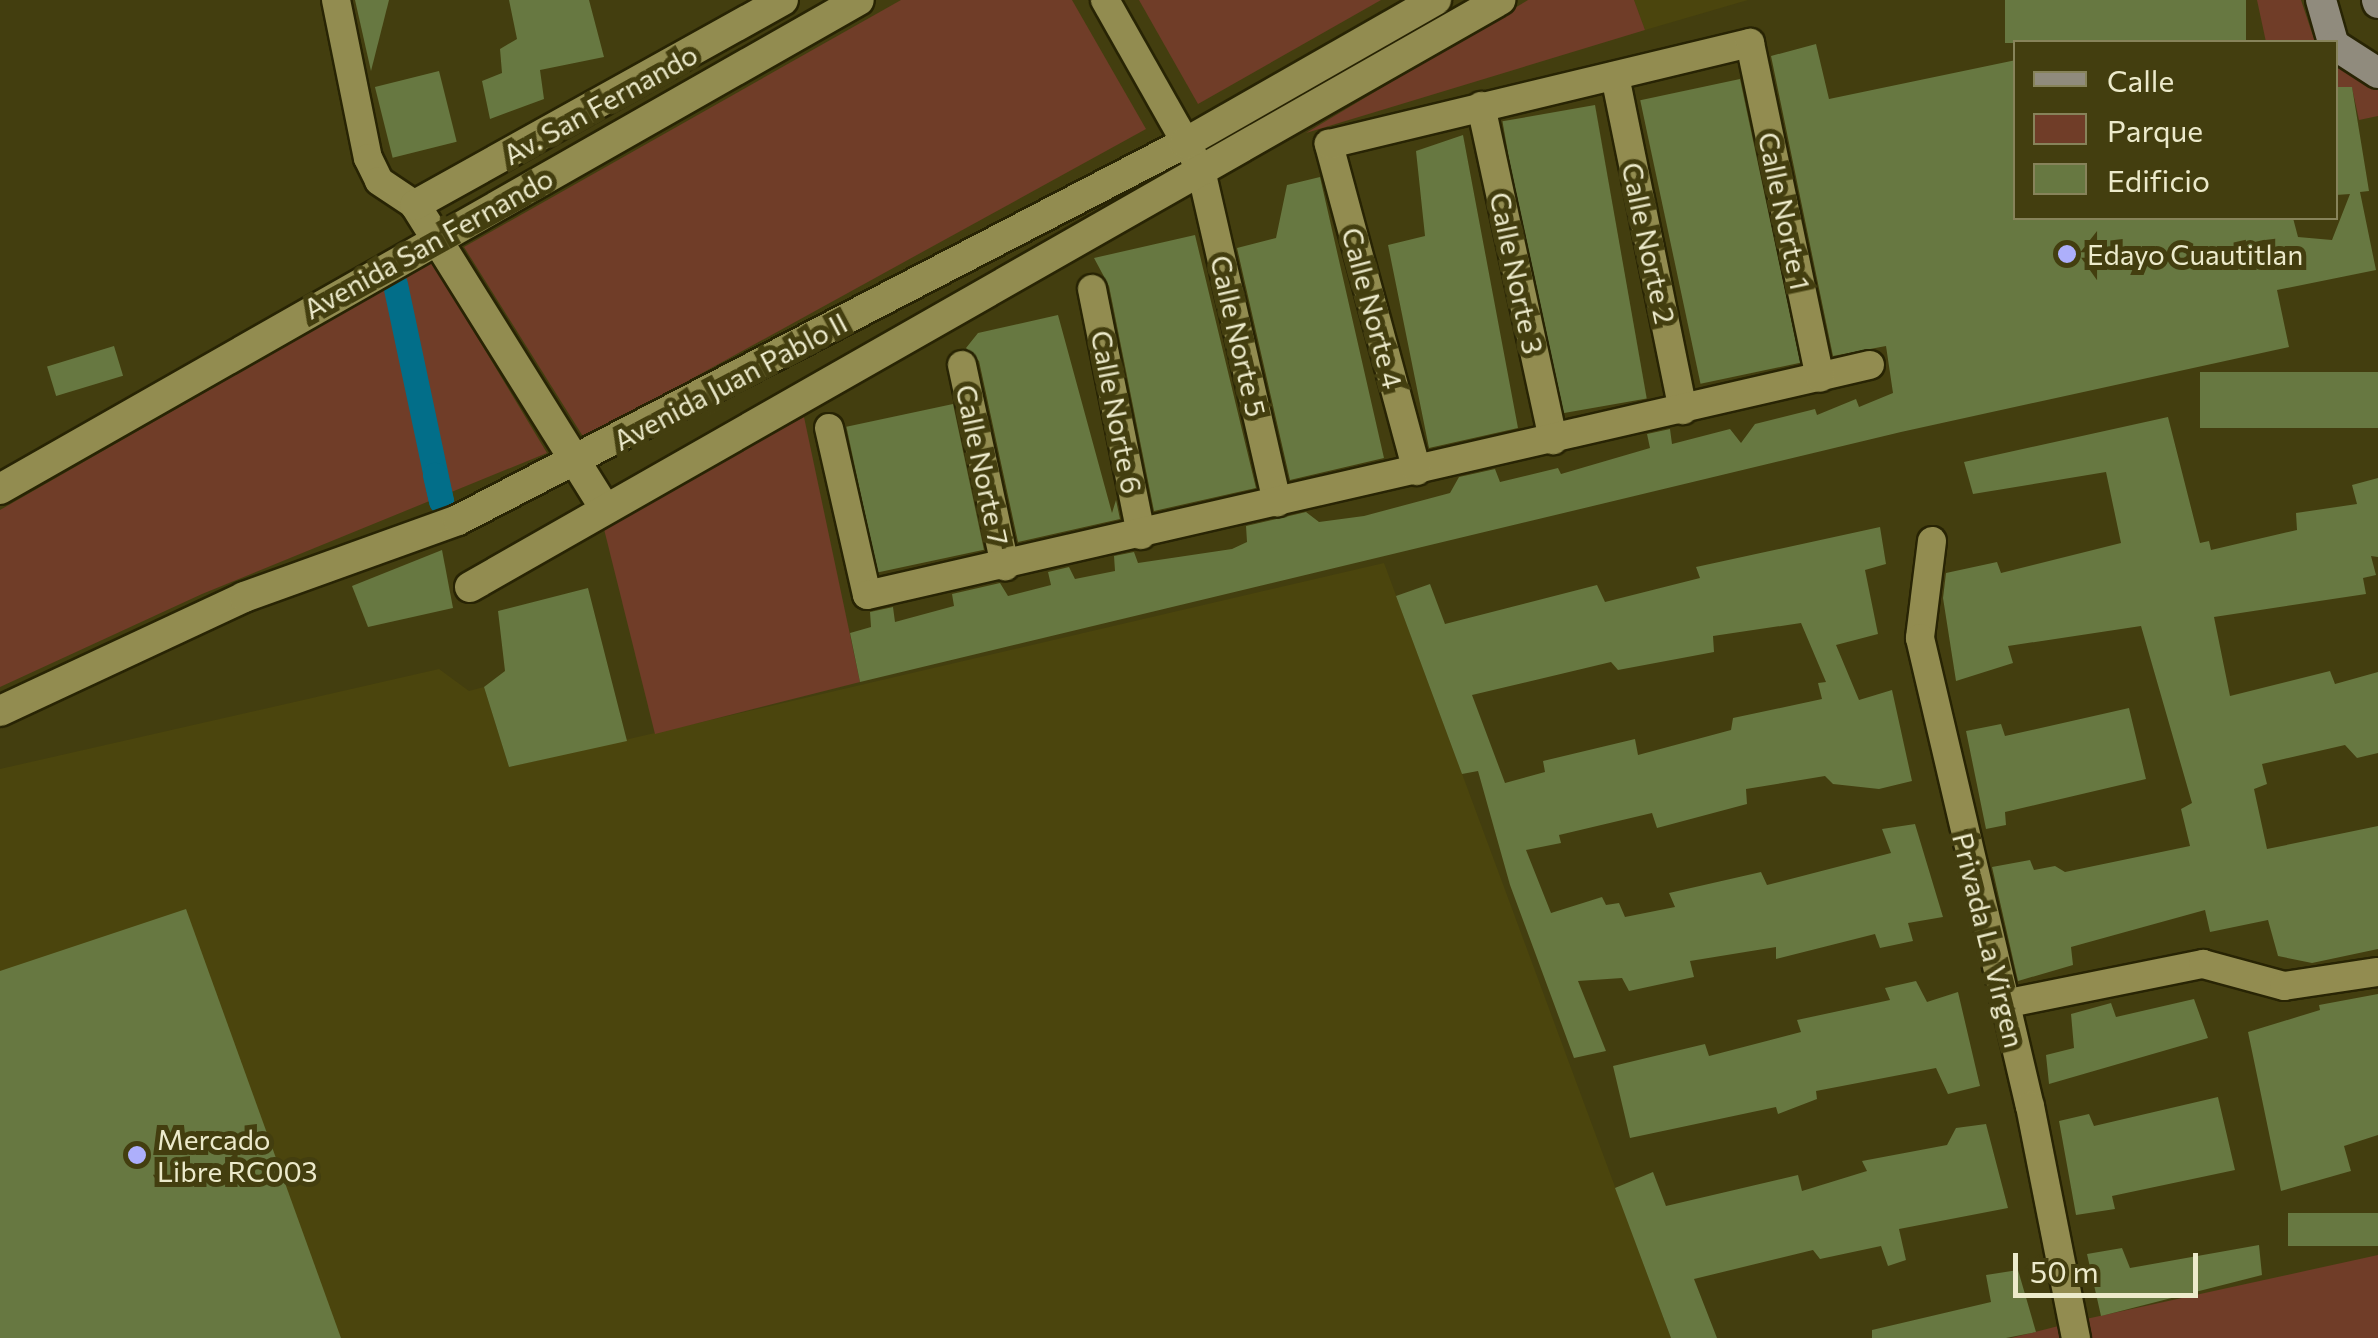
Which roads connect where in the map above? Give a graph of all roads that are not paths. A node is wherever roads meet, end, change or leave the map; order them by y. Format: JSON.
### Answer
{"nodes":[{"id":1,"x":336,"y":0,"type":"edge"},
{"id":2,"x":783,"y":0,"type":"edge"},
{"id":3,"x":859,"y":0,"type":"edge"},
{"id":4,"x":1105,"y":0,"type":"edge"},
{"id":5,"x":1436,"y":0,"type":"edge"},
{"id":6,"x":1500,"y":0,"type":"edge"},
{"id":7,"x":2320,"y":0,"type":"edge"},
{"id":8,"x":2333,"y":40,"type":"edge"},
{"id":9,"x":2338,"y":47,"type":"edge"},
{"id":10,"x":2378,"y":73,"type":"edge"},
{"id":11,"x":1615,"y":76,"type":"junction"},
{"id":12,"x":1481,"y":106,"type":"junction"},
{"id":13,"x":1185,"y":142,"type":"junction"},
{"id":14,"x":1201,"y":170,"type":"junction"},
{"id":15,"x":415,"y":205,"type":"junction"},
{"id":16,"x":435,"y":239,"type":"junction"},
{"id":17,"x":1092,"y":289,"type":"dead end"},
{"id":18,"x":962,"y":365,"type":"dead end"},
{"id":19,"x":1870,"y":365,"type":"dead end"},
{"id":20,"x":1820,"y":378,"type":"junction"},
{"id":21,"x":1684,"y":410,"type":"junction"},
{"id":22,"x":829,"y":428,"type":"dead end"},
{"id":23,"x":1553,"y":440,"type":"junction"},
{"id":24,"x":574,"y":462,"type":"junction"},
{"id":25,"x":1417,"y":471,"type":"junction"},
{"id":26,"x":0,"y":489,"type":"edge"},
{"id":27,"x":1277,"y":502,"type":"junction"},
{"id":28,"x":604,"y":507,"type":"junction"},
{"id":29,"x":1142,"y":536,"type":"junction"},
{"id":30,"x":1932,"y":541,"type":"dead end"},
{"id":31,"x":1004,"y":566,"type":"junction"},
{"id":32,"x":470,"y":587,"type":"dead end"},
{"id":33,"x":0,"y":711,"type":"edge"},
{"id":34,"x":2378,"y":972,"type":"edge"},
{"id":35,"x":2004,"y":1004,"type":"junction"},
{"id":36,"x":2076,"y":1338,"type":"edge"}],
"edges":[{"from":1,"to":15,"type":"street"},
{"from":2,"to":15,"type":"street","name":"Av. San Fernando"},
{"from":3,"to":16,"type":"street","name":"Avenida San Fernando"},
{"from":4,"to":13,"type":"street","name":"Calle Norte 5"},
{"from":5,"to":13,"type":"street","name":"Avenida Juan Pablo II"},
{"from":6,"to":14,"type":"street"},
{"from":7,"to":8,"type":"main road"},
{"from":9,"to":10,"type":"main road"},
{"from":11,"to":12,"type":"street"},
{"from":11,"to":20,"type":"street","name":"Calle Norte 1"},
{"from":11,"to":21,"type":"street","name":"Calle Norte 2"},
{"from":12,"to":23,"type":"street","name":"Calle Norte 3"},
{"from":12,"to":25,"type":"street","name":"Calle Norte 4"},
{"from":13,"to":14,"type":"street","name":"Calle Norte 5"},
{"from":13,"to":24,"type":"street","name":"Avenida Juan Pablo II"},
{"from":14,"to":27,"type":"street","name":"Calle Norte 5"},
{"from":14,"to":28,"type":"street"},
{"from":15,"to":16,"type":"street"},
{"from":16,"to":24,"type":"street"},
{"from":16,"to":26,"type":"street","name":"Avenida San Fernando"},
{"from":17,"to":29,"type":"street","name":"Calle Norte 6"},
{"from":18,"to":31,"type":"street","name":"Calle Norte 7"},
{"from":19,"to":20,"type":"street"},
{"from":20,"to":21,"type":"street"},
{"from":21,"to":23,"type":"street"},
{"from":22,"to":31,"type":"street"},
{"from":23,"to":25,"type":"street"},
{"from":24,"to":28,"type":"street"},
{"from":24,"to":33,"type":"street","name":"Avenida Juan Pablo II"},
{"from":25,"to":27,"type":"street"},
{"from":27,"to":29,"type":"street"},
{"from":28,"to":32,"type":"street"},
{"from":29,"to":31,"type":"street"},
{"from":30,"to":35,"type":"street","name":"Privada La Virgen"},
{"from":34,"to":35,"type":"street"},
{"from":35,"to":36,"type":"street","name":"Privada La Virgen"}]}
